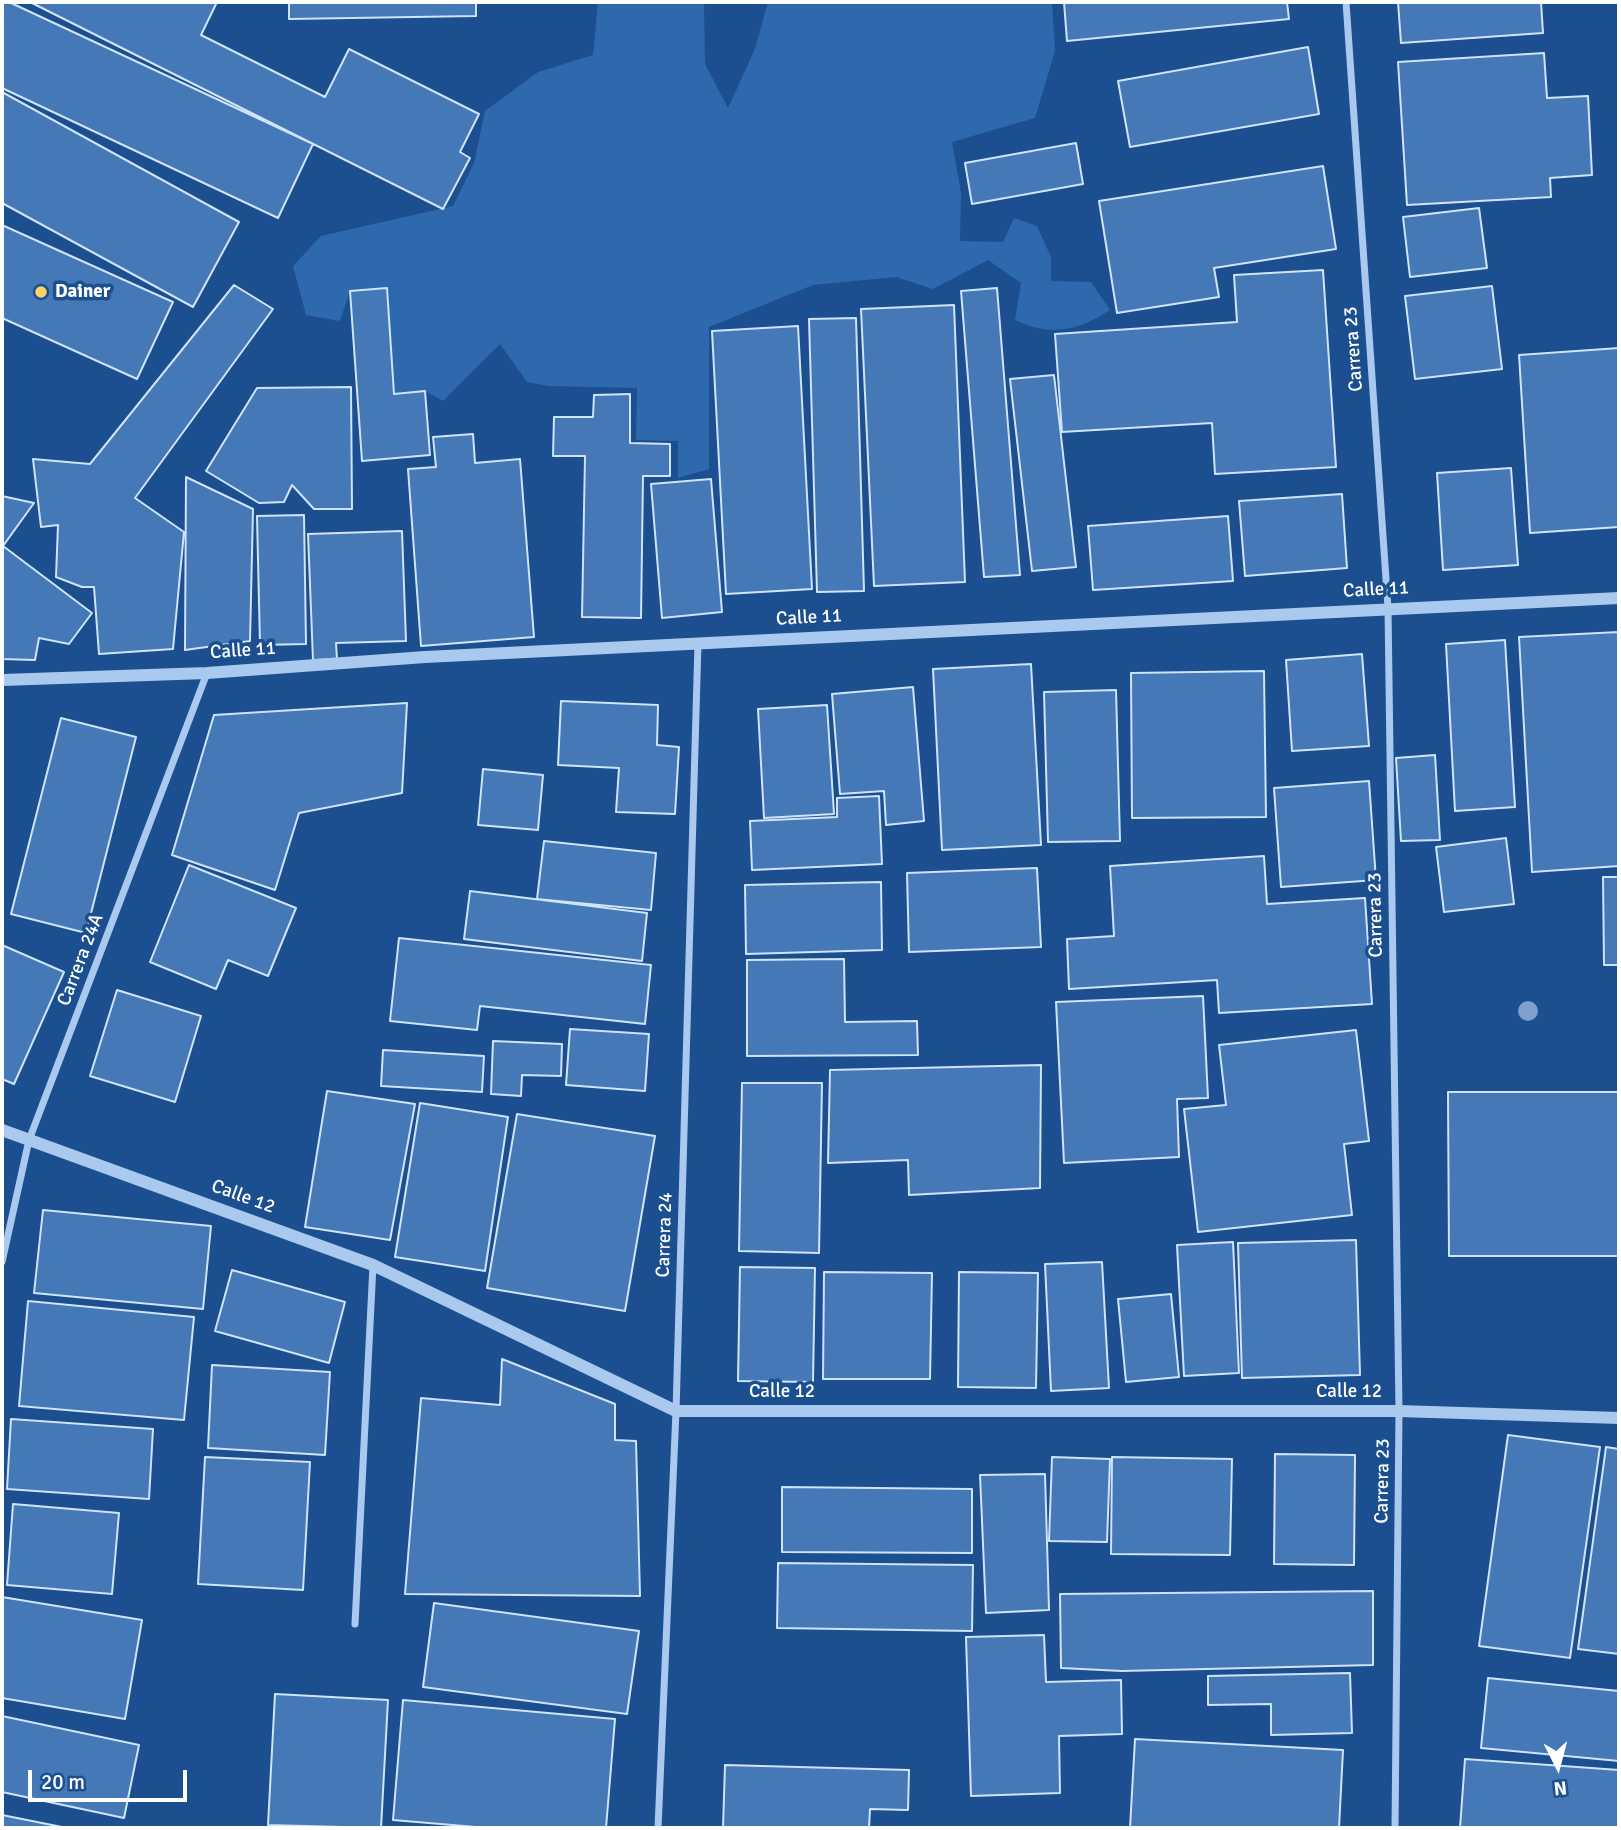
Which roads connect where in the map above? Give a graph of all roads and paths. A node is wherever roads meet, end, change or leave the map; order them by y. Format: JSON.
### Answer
{"nodes":[{"id":1,"x":1346,"y":2,"type":"edge"},
{"id":2,"x":1619,"y":597,"type":"edge"},
{"id":3,"x":1388,"y":608,"type":"junction"},
{"id":4,"x":698,"y":643,"type":"junction"},
{"id":5,"x":207,"y":673,"type":"junction"},
{"id":6,"x":2,"y":680,"type":"edge"},
{"id":7,"x":2,"y":1130,"type":"edge"},
{"id":8,"x":29,"y":1140,"type":"junction"},
{"id":9,"x":2,"y":1262,"type":"edge"},
{"id":10,"x":373,"y":1265,"type":"junction"},
{"id":11,"x":676,"y":1411,"type":"junction"},
{"id":12,"x":1399,"y":1411,"type":"junction"},
{"id":13,"x":1619,"y":1418,"type":"edge"},
{"id":14,"x":355,"y":1624,"type":"dead end"},
{"id":15,"x":658,"y":1828,"type":"edge"},
{"id":16,"x":1395,"y":1828,"type":"edge"}],
"edges":[{"from":1,"to":3,"type":"street","name":"Carrera 23"},
{"from":2,"to":3,"type":"street","name":"Calle 11"},
{"from":3,"to":4,"type":"street","name":"Calle 11"},
{"from":3,"to":12,"type":"street","name":"Carrera 23"},
{"from":4,"to":5,"type":"street","name":"Calle 11"},
{"from":4,"to":11,"type":"street","name":"Carrera 24"},
{"from":5,"to":6,"type":"street","name":"Calle 11"},
{"from":5,"to":8,"type":"street","name":"Carrera 24A"},
{"from":7,"to":8,"type":"street","name":"Calle 12"},
{"from":8,"to":9,"type":"street","name":"Carrera 24A"},
{"from":8,"to":10,"type":"street","name":"Calle 12"},
{"from":10,"to":11,"type":"street","name":"Calle 12"},
{"from":10,"to":14,"type":"street"},
{"from":11,"to":12,"type":"street","name":"Calle 12"},
{"from":11,"to":15,"type":"street","name":"Carrera 24"},
{"from":12,"to":13,"type":"street","name":"Calle 12"},
{"from":12,"to":16,"type":"street","name":"Carrera 23"}]}
